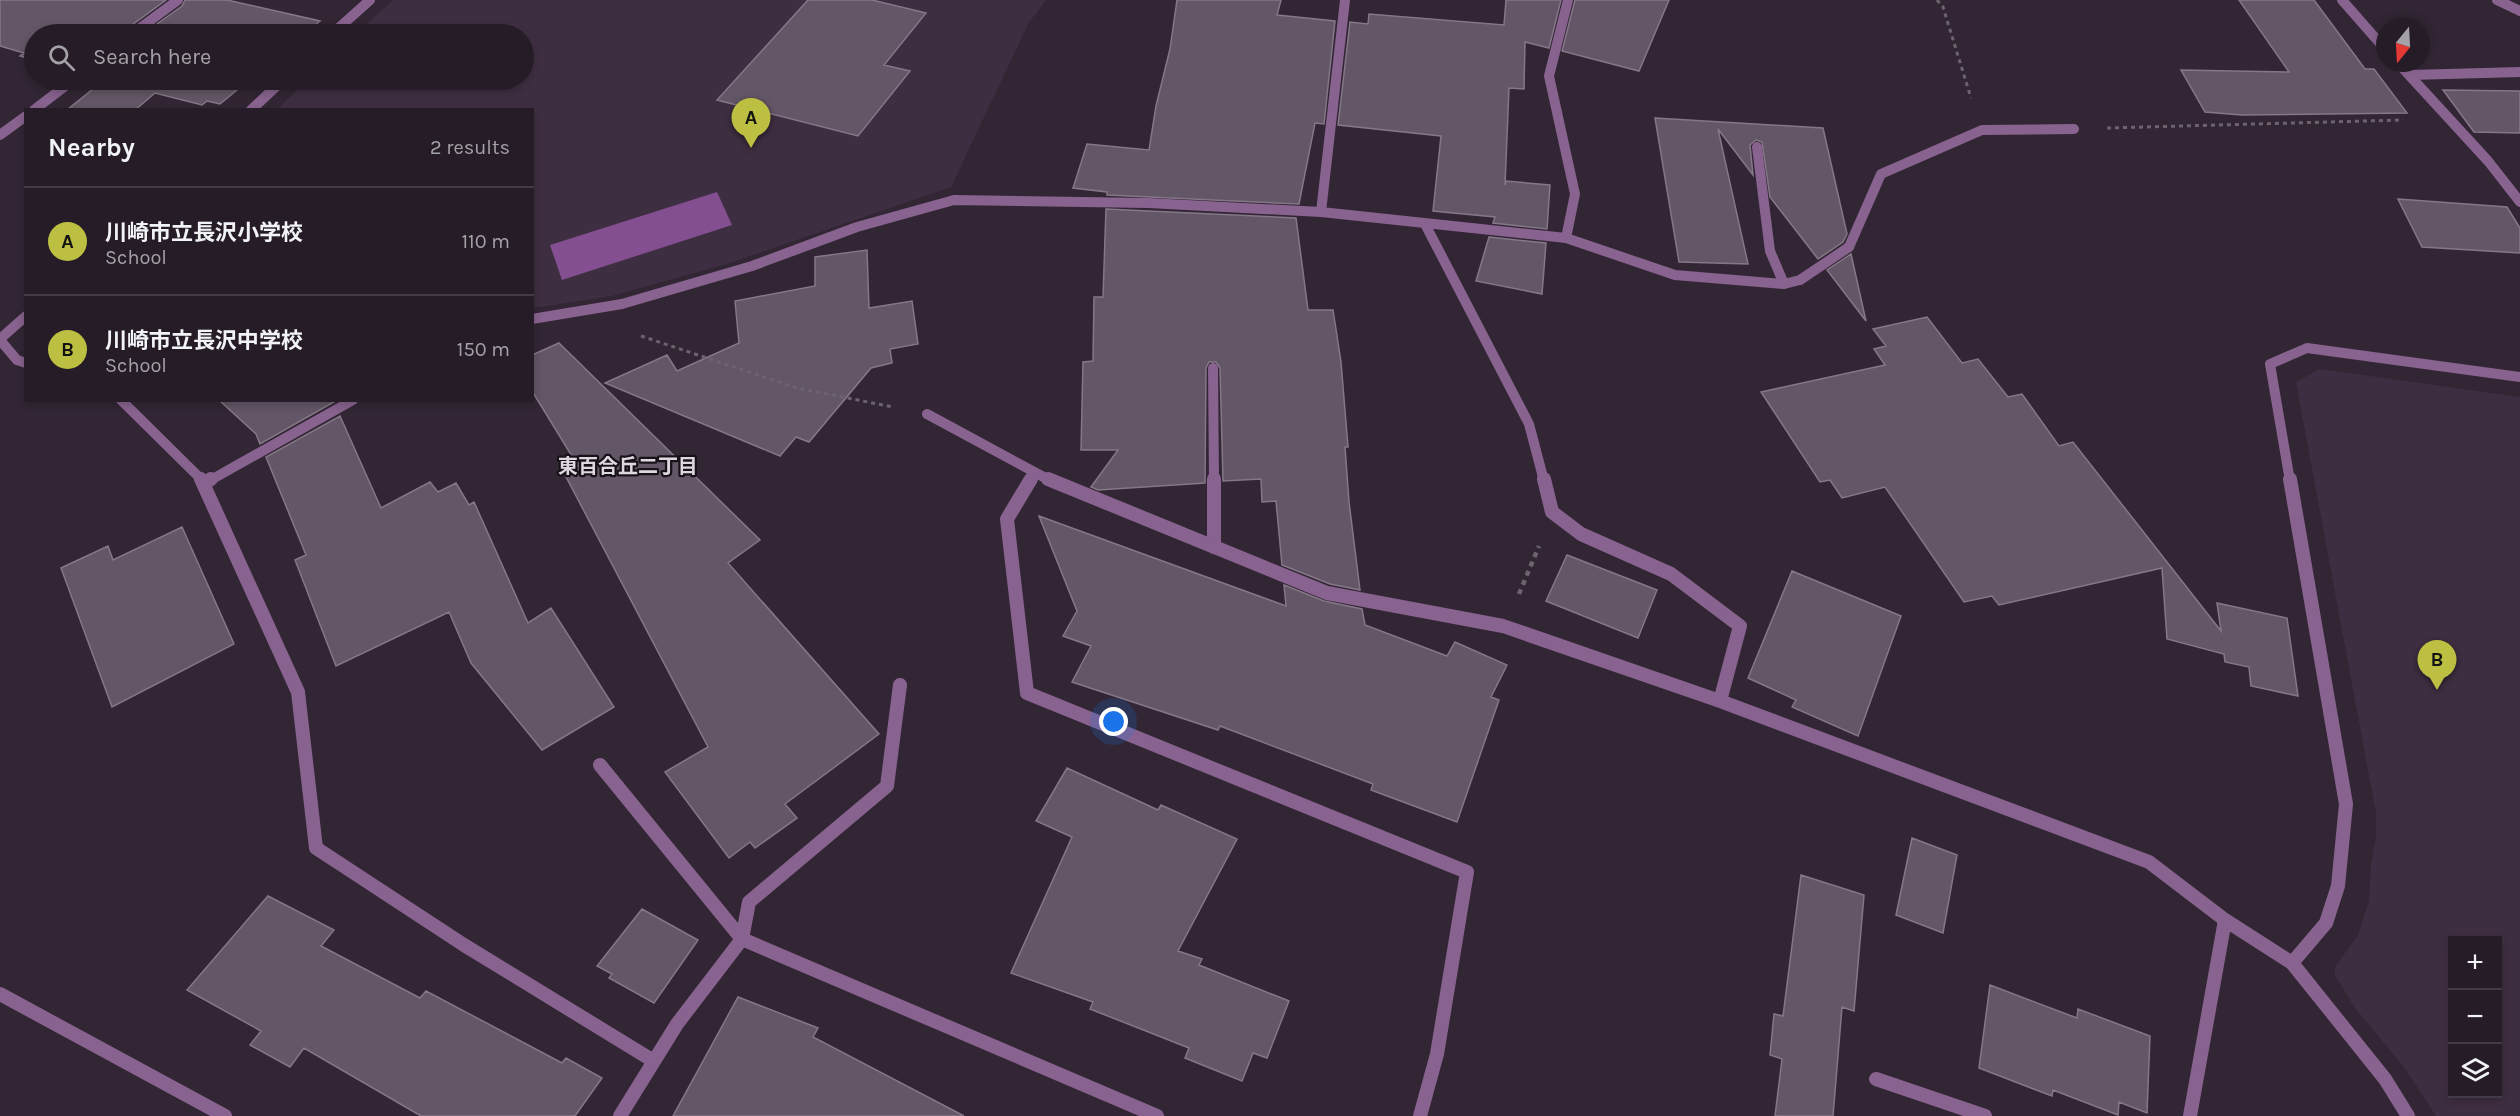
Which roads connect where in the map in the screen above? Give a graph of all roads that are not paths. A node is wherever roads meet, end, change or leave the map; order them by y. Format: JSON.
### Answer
{"nodes":[{"id":1,"x":178,"y":0,"type":"edge"},
{"id":2,"x":370,"y":0,"type":"edge"},
{"id":3,"x":1345,"y":0,"type":"edge"},
{"id":4,"x":1568,"y":0,"type":"edge"},
{"id":5,"x":2342,"y":0,"type":"edge"},
{"id":6,"x":2497,"y":0,"type":"edge"},
{"id":7,"x":2520,"y":11,"type":"edge"},
{"id":8,"x":146,"y":24,"type":"edge"},
{"id":9,"x":343,"y":24,"type":"edge"},
{"id":10,"x":2376,"y":39,"type":"edge"},
{"id":11,"x":2407,"y":72,"type":"edge"},
{"id":12,"x":2520,"y":72,"type":"edge"},
{"id":13,"x":2410,"y":75,"type":"junction"},
{"id":14,"x":60,"y":90,"type":"edge"},
{"id":15,"x":272,"y":90,"type":"edge"},
{"id":16,"x":37,"y":108,"type":"edge"},
{"id":17,"x":253,"y":108,"type":"edge"},
{"id":18,"x":24,"y":117,"type":"edge"},
{"id":19,"x":2074,"y":129,"type":"road end"},
{"id":20,"x":0,"y":135,"type":"edge"},
{"id":21,"x":1757,"y":147,"type":"dead end"},
{"id":22,"x":2520,"y":202,"type":"edge"},
{"id":23,"x":1321,"y":212,"type":"junction"},
{"id":24,"x":1425,"y":224,"type":"junction"},
{"id":25,"x":1566,"y":238,"type":"junction"},
{"id":26,"x":1784,"y":284,"type":"junction"},
{"id":27,"x":24,"y":318,"type":"edge"},
{"id":28,"x":534,"y":319,"type":"edge"},
{"id":29,"x":0,"y":340,"type":"edge"},
{"id":30,"x":24,"y":362,"type":"edge"},
{"id":31,"x":1213,"y":368,"type":"dead end"},
{"id":32,"x":2520,"y":377,"type":"edge"},
{"id":33,"x":123,"y":402,"type":"edge"},
{"id":34,"x":350,"y":402,"type":"edge"},
{"id":35,"x":927,"y":414,"type":"road end"},
{"id":36,"x":1034,"y":474,"type":"junction"},
{"id":37,"x":205,"y":483,"type":"junction"},
{"id":38,"x":1214,"y":547,"type":"junction"},
{"id":39,"x":900,"y":685,"type":"dead end"},
{"id":40,"x":1720,"y":701,"type":"junction"},
{"id":41,"x":600,"y":765,"type":"dead end"},
{"id":42,"x":2225,"y":920,"type":"junction"},
{"id":43,"x":742,"y":939,"type":"junction"},
{"id":44,"x":2292,"y":963,"type":"junction"},
{"id":45,"x":0,"y":994,"type":"edge"},
{"id":46,"x":652,"y":1060,"type":"junction"},
{"id":47,"x":1876,"y":1079,"type":"dead end"},
{"id":48,"x":225,"y":1116,"type":"edge"},
{"id":49,"x":620,"y":1116,"type":"edge"},
{"id":50,"x":1157,"y":1116,"type":"edge"},
{"id":51,"x":1420,"y":1116,"type":"edge"},
{"id":52,"x":1985,"y":1116,"type":"edge"},
{"id":53,"x":2190,"y":1116,"type":"edge"},
{"id":54,"x":2408,"y":1116,"type":"edge"}],
"edges":[{"from":1,"to":8,"type":"street"},
{"from":2,"to":9,"type":"street"},
{"from":3,"to":23,"type":"street"},
{"from":4,"to":25,"type":"street"},
{"from":5,"to":10,"type":"street"},
{"from":6,"to":7,"type":"street"},
{"from":11,"to":13,"type":"street"},
{"from":12,"to":13,"type":"street"},
{"from":13,"to":22,"type":"street"},
{"from":14,"to":16,"type":"street"},
{"from":15,"to":17,"type":"street"},
{"from":18,"to":20,"type":"street"},
{"from":19,"to":26,"type":"street"},
{"from":21,"to":26,"type":"street"},
{"from":23,"to":24,"type":"street"},
{"from":23,"to":28,"type":"street"},
{"from":24,"to":25,"type":"street"},
{"from":24,"to":40,"type":"street"},
{"from":25,"to":26,"type":"street"},
{"from":27,"to":29,"type":"street"},
{"from":29,"to":30,"type":"street"},
{"from":31,"to":38,"type":"street"},
{"from":32,"to":44,"type":"street"},
{"from":33,"to":37,"type":"street"},
{"from":34,"to":37,"type":"street"},
{"from":35,"to":36,"type":"street"},
{"from":36,"to":38,"type":"street"},
{"from":36,"to":51,"type":"street"},
{"from":37,"to":46,"type":"street"},
{"from":38,"to":40,"type":"street"},
{"from":39,"to":43,"type":"street"},
{"from":40,"to":42,"type":"street"},
{"from":41,"to":43,"type":"street"},
{"from":42,"to":44,"type":"street"},
{"from":42,"to":53,"type":"street"},
{"from":43,"to":46,"type":"street"},
{"from":43,"to":50,"type":"street"},
{"from":44,"to":54,"type":"street"},
{"from":45,"to":48,"type":"street"},
{"from":46,"to":49,"type":"street"},
{"from":47,"to":52,"type":"street"}]}
